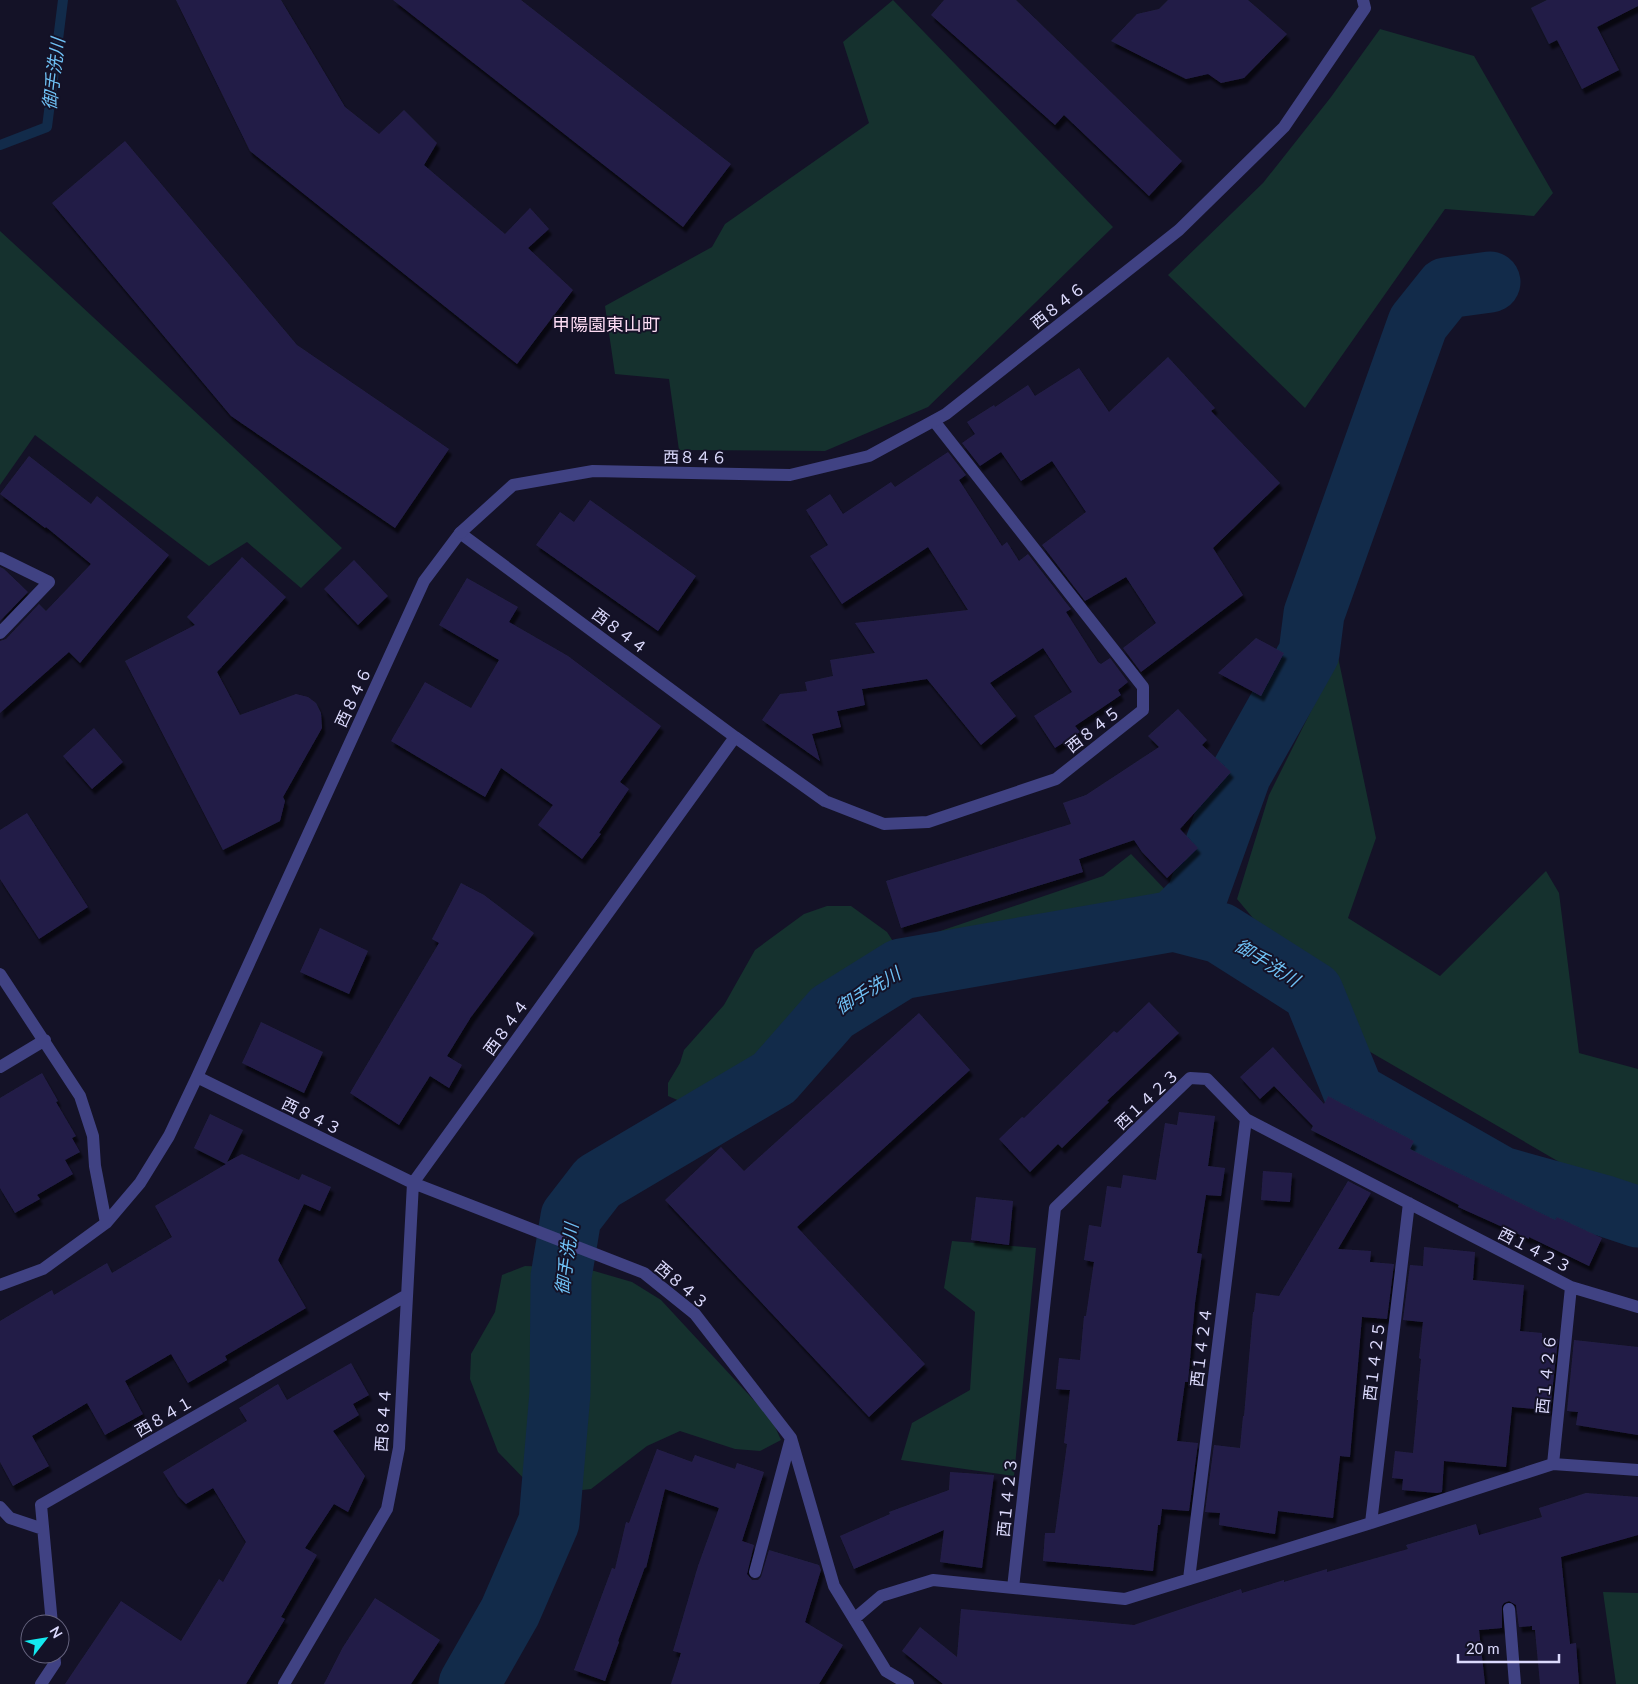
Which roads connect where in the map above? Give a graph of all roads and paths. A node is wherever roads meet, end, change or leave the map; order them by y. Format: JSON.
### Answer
{"nodes":[{"id":1,"x":1364,"y":0,"type":"edge"},
{"id":2,"x":934,"y":421,"type":"junction"},
{"id":3,"x":460,"y":533,"type":"junction"},
{"id":4,"x":0,"y":558,"type":"edge"},
{"id":5,"x":0,"y":633,"type":"edge"},
{"id":6,"x":735,"y":737,"type":"junction"},
{"id":7,"x":0,"y":974,"type":"edge"},
{"id":8,"x":44,"y":1040,"type":"junction"},
{"id":9,"x":0,"y":1067,"type":"edge"},
{"id":10,"x":197,"y":1078,"type":"junction"},
{"id":11,"x":1246,"y":1119,"type":"junction"},
{"id":12,"x":413,"y":1183,"type":"junction"},
{"id":13,"x":1409,"y":1203,"type":"junction"},
{"id":14,"x":106,"y":1222,"type":"junction"},
{"id":15,"x":0,"y":1284,"type":"edge"},
{"id":16,"x":1571,"y":1287,"type":"junction"},
{"id":17,"x":407,"y":1295,"type":"junction"},
{"id":18,"x":1638,"y":1307,"type":"edge"},
{"id":19,"x":791,"y":1438,"type":"junction"},
{"id":20,"x":1553,"y":1464,"type":"junction"},
{"id":21,"x":1638,"y":1470,"type":"edge"},
{"id":22,"x":0,"y":1507,"type":"edge"},
{"id":23,"x":1371,"y":1523,"type":"junction"},
{"id":24,"x":43,"y":1529,"type":"junction"},
{"id":25,"x":755,"y":1572,"type":"dead end"},
{"id":26,"x":1189,"y":1579,"type":"junction"},
{"id":27,"x":1013,"y":1588,"type":"junction"},
{"id":28,"x":1509,"y":1609,"type":"dead end"},
{"id":29,"x":51,"y":1614,"type":"edge"},
{"id":30,"x":854,"y":1619,"type":"junction"},
{"id":31,"x":54,"y":1664,"type":"edge"},
{"id":32,"x":41,"y":1684,"type":"edge"},
{"id":33,"x":284,"y":1684,"type":"edge"},
{"id":34,"x":908,"y":1684,"type":"edge"},
{"id":35,"x":1515,"y":1684,"type":"edge"}],
"edges":[{"from":1,"to":2,"type":"street","name":"西８４６"},
{"from":2,"to":3,"type":"street","name":"西８４６"},
{"from":2,"to":6,"type":"street","name":"西８４５"},
{"from":3,"to":6,"type":"street","name":"西８４４"},
{"from":3,"to":10,"type":"street","name":"西８４６"},
{"from":4,"to":5,"type":"street"},
{"from":6,"to":12,"type":"street","name":"西８４４"},
{"from":7,"to":8,"type":"street"},
{"from":8,"to":9,"type":"street"},
{"from":8,"to":14,"type":"street"},
{"from":10,"to":12,"type":"street","name":"西８４３"},
{"from":10,"to":14,"type":"street","name":"西８４６"},
{"from":11,"to":13,"type":"street","name":"西１４２３"},
{"from":11,"to":26,"type":"street","name":"西１４２４"},
{"from":11,"to":27,"type":"street","name":"西１４２３"},
{"from":12,"to":17,"type":"street","name":"西８４４"},
{"from":12,"to":19,"type":"street","name":"西８４３"},
{"from":13,"to":16,"type":"street","name":"西１４２３"},
{"from":13,"to":23,"type":"street","name":"西１４２５"},
{"from":14,"to":15,"type":"street","name":"西８４６"},
{"from":16,"to":18,"type":"street","name":"西１４２３"},
{"from":16,"to":20,"type":"street","name":"西１４２６"},
{"from":17,"to":24,"type":"street","name":"西８４１"},
{"from":17,"to":33,"type":"street","name":"西８４４"},
{"from":19,"to":25,"type":"street"},
{"from":19,"to":30,"type":"street","name":"西８４３"},
{"from":20,"to":21,"type":"street"},
{"from":20,"to":23,"type":"street"},
{"from":22,"to":24,"type":"street"},
{"from":23,"to":26,"type":"street"},
{"from":24,"to":29,"type":"street","name":"西８４１"},
{"from":26,"to":27,"type":"street"},
{"from":27,"to":30,"type":"street"},
{"from":28,"to":35,"type":"street"},
{"from":30,"to":34,"type":"street","name":"西８４３"},
{"from":31,"to":32,"type":"street"}]}
